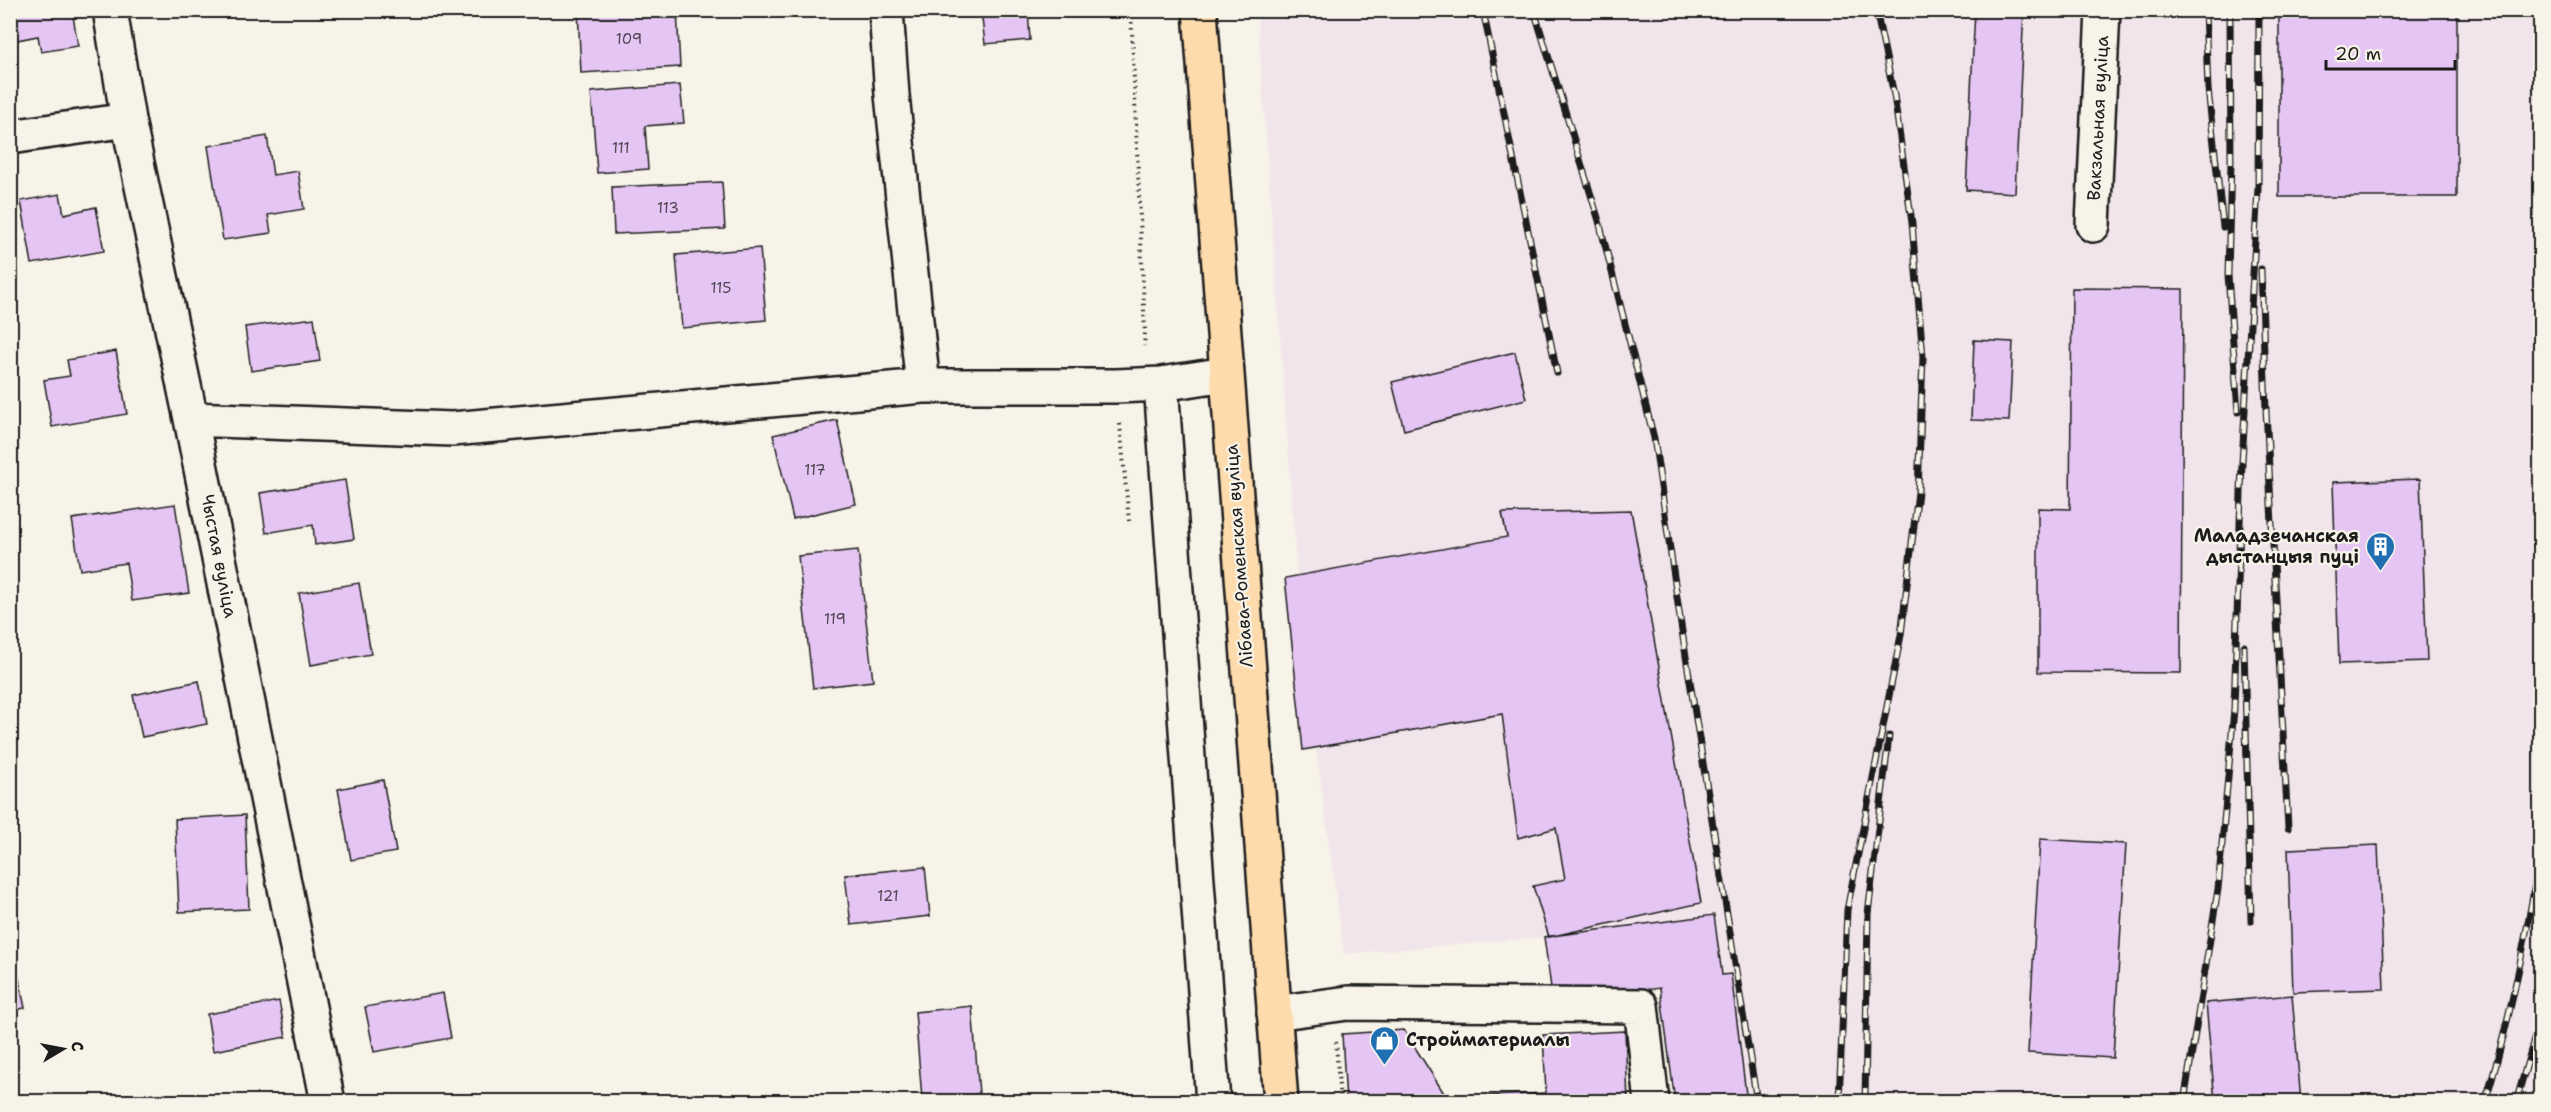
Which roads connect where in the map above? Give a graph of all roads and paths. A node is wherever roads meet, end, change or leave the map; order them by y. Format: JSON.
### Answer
{"nodes":[{"id":1,"x":110,"y":10,"type":"edge"},
{"id":2,"x":886,"y":10,"type":"edge"},
{"id":3,"x":1200,"y":10,"type":"edge"},
{"id":4,"x":2103,"y":10,"type":"edge"},
{"id":5,"x":128,"y":120,"type":"junction"},
{"id":6,"x":10,"y":136,"type":"edge"},
{"id":7,"x":2092,"y":225,"type":"dead end"},
{"id":8,"x":1226,"y":374,"type":"junction"},
{"id":9,"x":1161,"y":384,"type":"junction"},
{"id":10,"x":923,"y":386,"type":"junction"},
{"id":11,"x":191,"y":418,"type":"junction"},
{"id":12,"x":1274,"y":1013,"type":"junction"},
{"id":13,"x":328,"y":1101,"type":"edge"},
{"id":14,"x":1213,"y":1101,"type":"edge"},
{"id":15,"x":1281,"y":1101,"type":"edge"},
{"id":16,"x":1652,"y":1101,"type":"edge"}],
"edges":[{"from":1,"to":5,"type":"street","name":"Чыстая вуліца"},
{"from":2,"to":10,"type":"street"},
{"from":3,"to":8,"type":"main road","name":"Лібава-Роменская вуліца"},
{"from":4,"to":7,"type":"street","name":"Вакзальная вуліца"},
{"from":5,"to":6,"type":"street"},
{"from":5,"to":11,"type":"street","name":"Чыстая вуліца"},
{"from":8,"to":9,"type":"street"},
{"from":8,"to":12,"type":"main road","name":"Лібава-Роменская вуліца"},
{"from":9,"to":10,"type":"street"},
{"from":9,"to":14,"type":"street"},
{"from":10,"to":11,"type":"street"},
{"from":11,"to":13,"type":"street","name":"Чыстая вуліца"},
{"from":12,"to":15,"type":"main road","name":"Лібава-Роменская вуліца"},
{"from":12,"to":16,"type":"street"}]}
